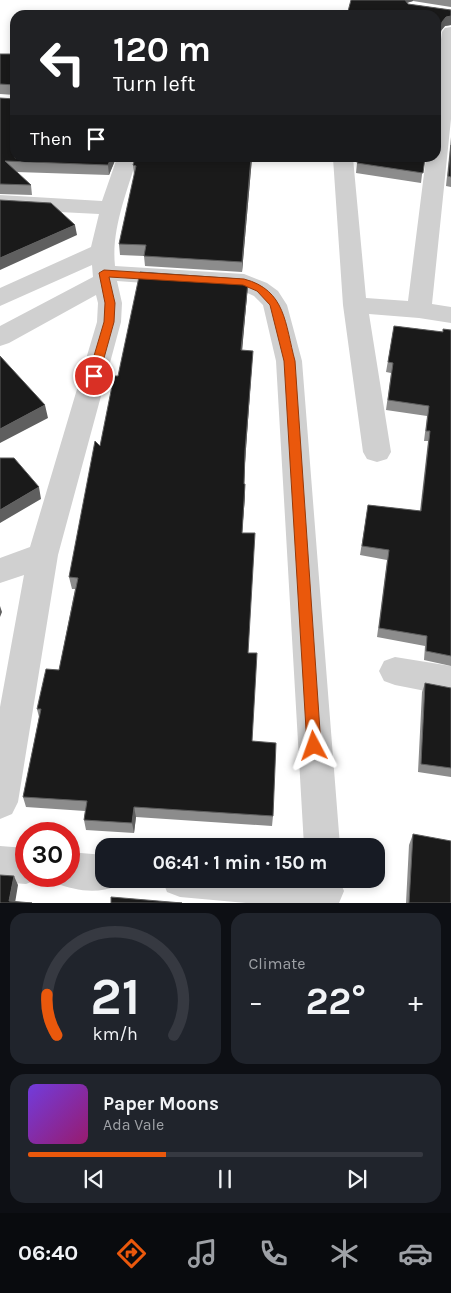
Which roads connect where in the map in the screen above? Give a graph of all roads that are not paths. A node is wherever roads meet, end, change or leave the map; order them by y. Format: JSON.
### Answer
{"nodes":[{"id":1,"x":451,"y":32,"type":"edge"},
{"id":2,"x":441,"y":119,"type":"edge"},
{"id":3,"x":126,"y":162,"type":"edge"},
{"id":4,"x":343,"y":162,"type":"edge"},
{"id":5,"x":436,"y":162,"type":"edge"},
{"id":6,"x":0,"y":202,"type":"edge"},
{"id":7,"x":111,"y":208,"type":"junction"},
{"id":8,"x":103,"y":268,"type":"junction"},
{"id":9,"x":0,"y":298,"type":"edge"},
{"id":10,"x":355,"y":305,"type":"junction"},
{"id":11,"x":419,"y":310,"type":"junction"},
{"id":12,"x":451,"y":315,"type":"edge"},
{"id":13,"x":0,"y":337,"type":"edge"},
{"id":14,"x":377,"y":452,"type":"dead end"},
{"id":15,"x":43,"y":555,"type":"junction"},
{"id":16,"x":0,"y":571,"type":"edge"},
{"id":17,"x":395,"y":671,"type":"dead end"},
{"id":18,"x":451,"y":680,"type":"edge"},
{"id":19,"x":0,"y":802,"type":"edge"},
{"id":20,"x":321,"y":838,"type":"edge"},
{"id":21,"x":0,"y":864,"type":"edge"},
{"id":22,"x":15,"y":865,"type":"edge"},
{"id":23,"x":80,"y":871,"type":"edge"},
{"id":24,"x":95,"y":871,"type":"edge"},
{"id":25,"x":289,"y":888,"type":"edge"},
{"id":26,"x":325,"y":891,"type":"edge"}],
"edges":[{"from":1,"to":2,"type":"street"},
{"from":3,"to":7,"type":"street"},
{"from":4,"to":10,"type":"street"},
{"from":5,"to":11,"type":"street"},
{"from":6,"to":7,"type":"street"},
{"from":7,"to":8,"type":"street"},
{"from":8,"to":9,"type":"street"},
{"from":8,"to":13,"type":"street"},
{"from":8,"to":15,"type":"street"},
{"from":8,"to":20,"type":"street"},
{"from":10,"to":11,"type":"street"},
{"from":10,"to":14,"type":"street"},
{"from":11,"to":12,"type":"street"},
{"from":15,"to":16,"type":"street"},
{"from":15,"to":19,"type":"street"},
{"from":17,"to":18,"type":"street"},
{"from":21,"to":22,"type":"street"},
{"from":23,"to":24,"type":"street"},
{"from":25,"to":26,"type":"street"}]}
